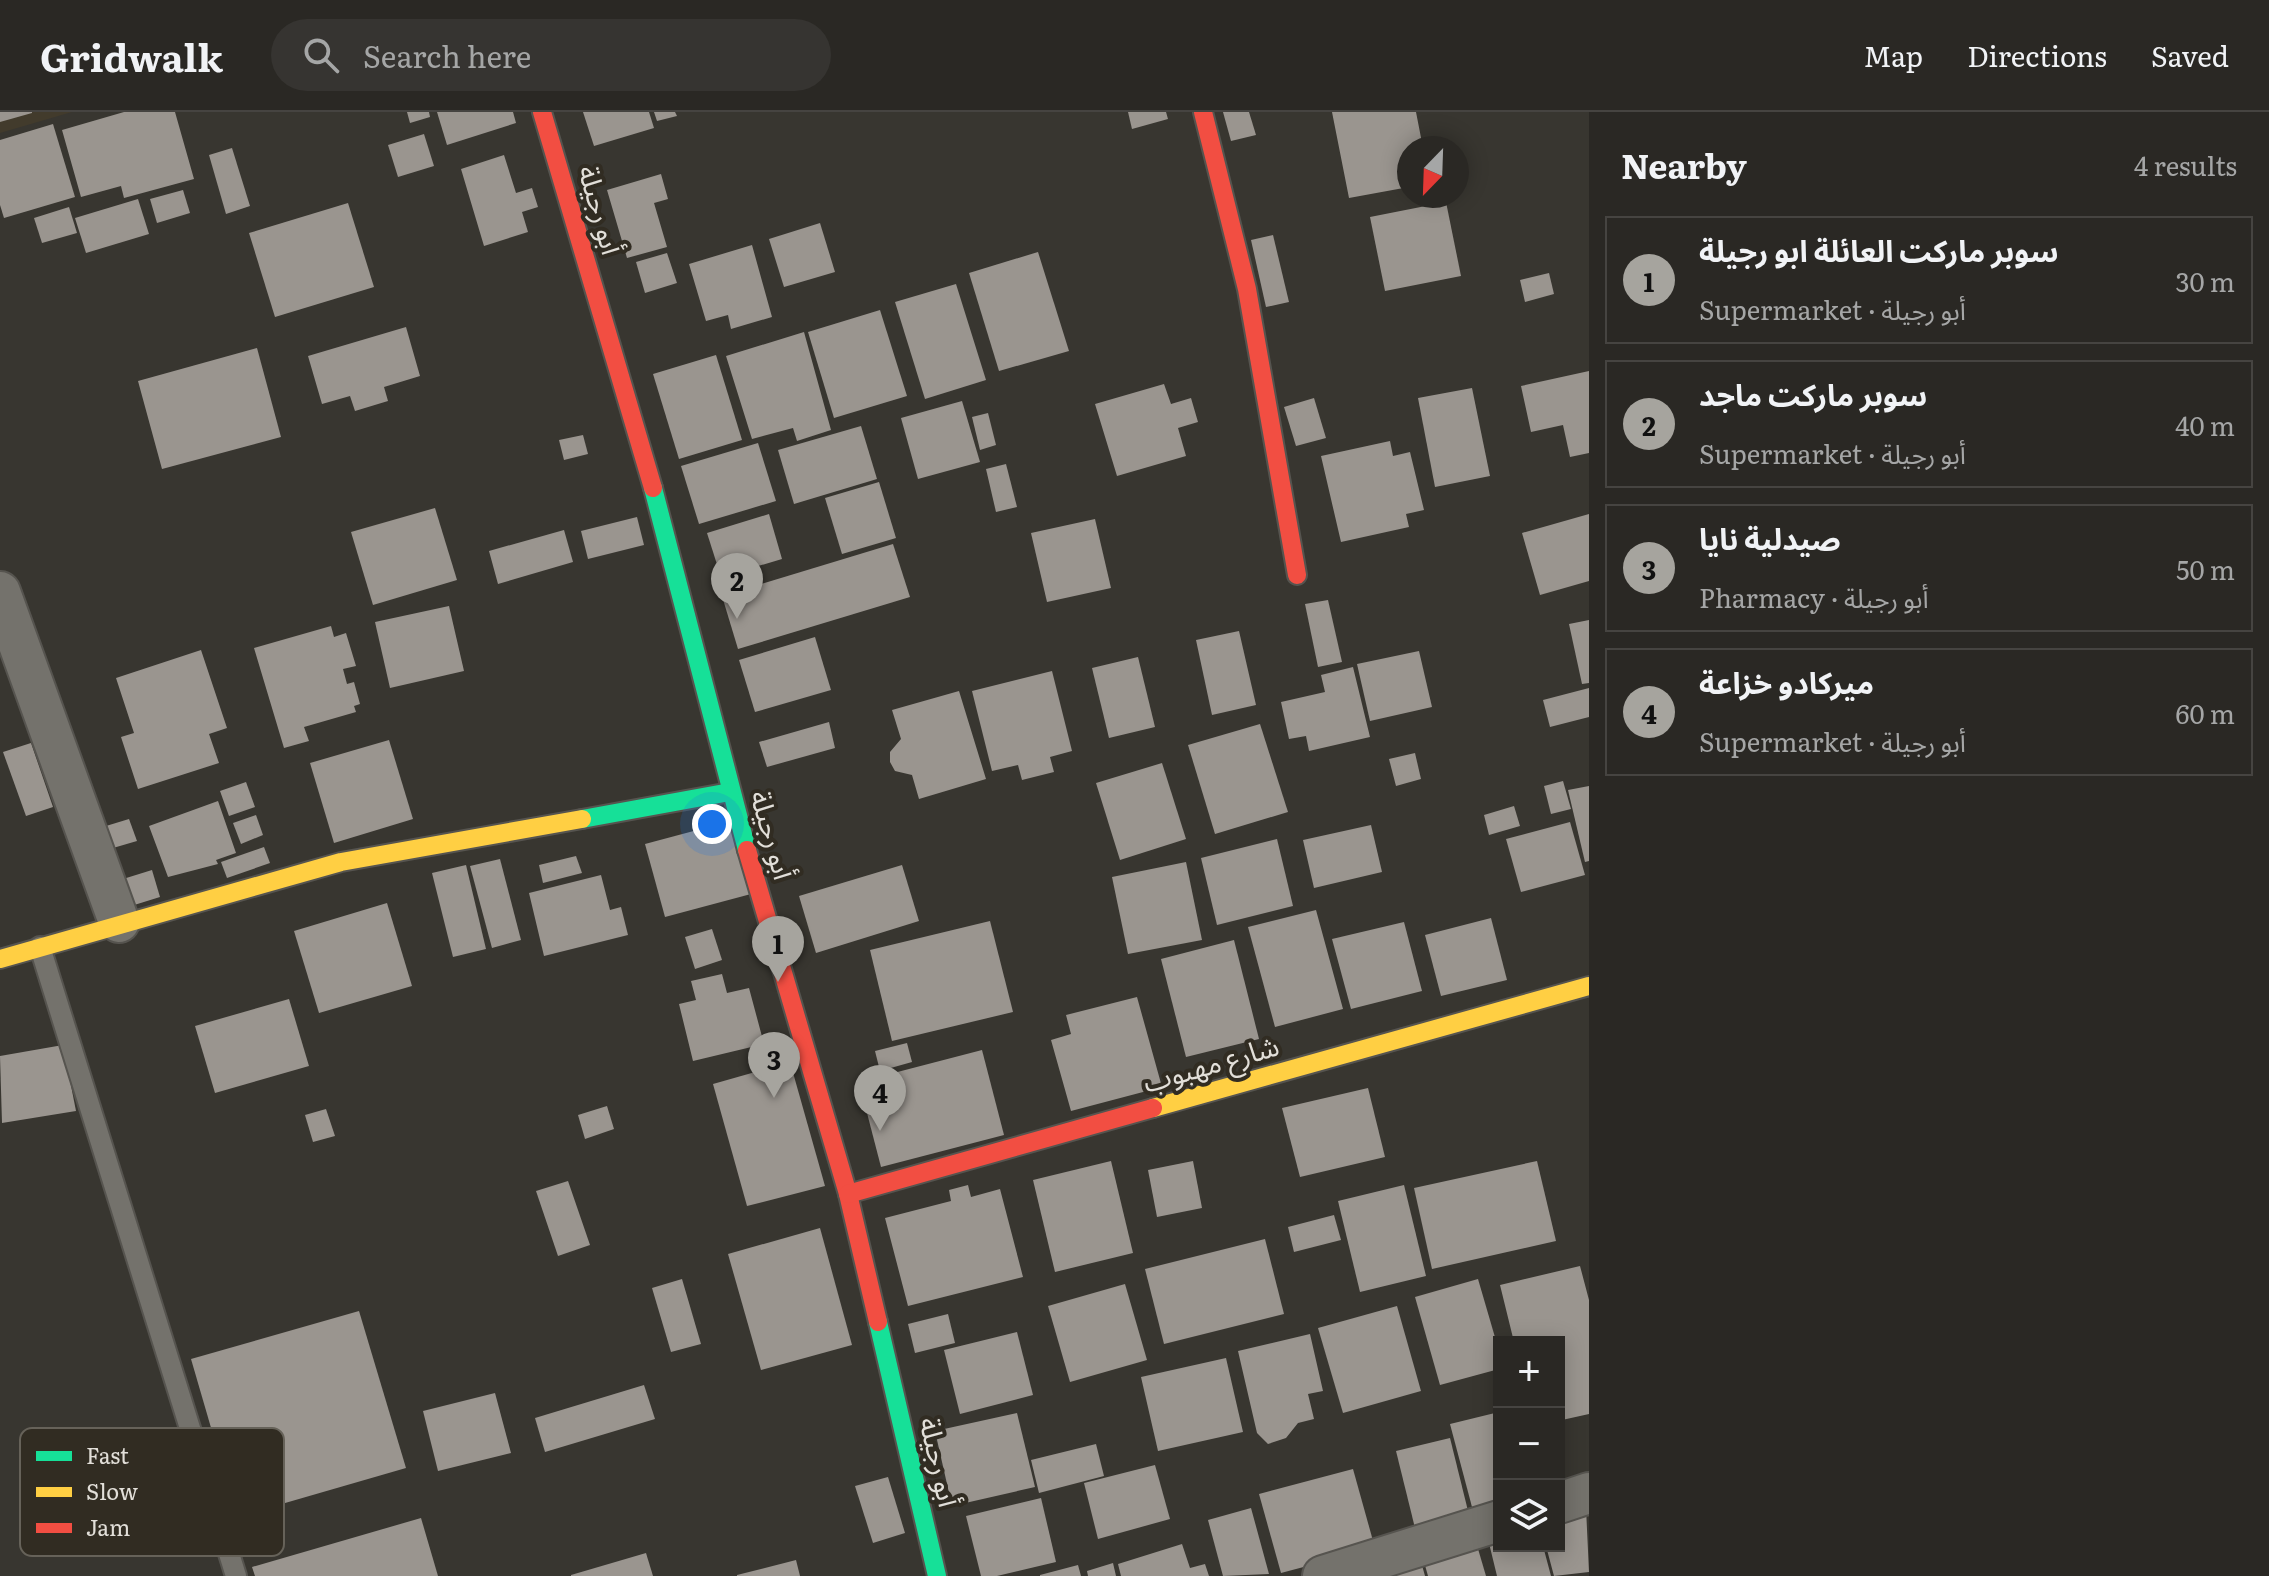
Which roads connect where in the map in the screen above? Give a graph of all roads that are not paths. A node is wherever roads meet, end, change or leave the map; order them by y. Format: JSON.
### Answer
{"nodes":[{"id":1,"x":542,"y":112,"type":"edge"},
{"id":2,"x":1203,"y":112,"type":"edge"},
{"id":3,"x":1297,"y":575,"type":"dead end"},
{"id":4,"x":0,"y":592,"type":"edge"},
{"id":5,"x":730,"y":792,"type":"junction"},
{"id":6,"x":119,"y":922,"type":"junction"},
{"id":7,"x":40,"y":947,"type":"junction"},
{"id":8,"x":0,"y":959,"type":"edge"},
{"id":9,"x":1589,"y":986,"type":"edge"},
{"id":10,"x":848,"y":1194,"type":"junction"},
{"id":11,"x":190,"y":1428,"type":"edge"},
{"id":12,"x":1589,"y":1493,"type":"edge"},
{"id":13,"x":1565,"y":1501,"type":"edge"},
{"id":14,"x":1493,"y":1523,"type":"edge"},
{"id":15,"x":230,"y":1556,"type":"edge"},
{"id":16,"x":236,"y":1576,"type":"edge"},
{"id":17,"x":937,"y":1576,"type":"edge"},
{"id":18,"x":1323,"y":1576,"type":"edge"}],
"edges":[{"from":1,"to":5,"type":"street","name":"أبو رجيلة"},
{"from":2,"to":3,"type":"street"},
{"from":4,"to":6,"type":"street"},
{"from":5,"to":6,"type":"street"},
{"from":5,"to":10,"type":"street","name":"أبو رجيلة"},
{"from":6,"to":7,"type":"street"},
{"from":7,"to":8,"type":"street"},
{"from":7,"to":11,"type":"lane"},
{"from":9,"to":10,"type":"street","name":"شارع مهبوب"},
{"from":10,"to":17,"type":"street","name":"أبو رجيلة"},
{"from":12,"to":13,"type":"street"},
{"from":14,"to":18,"type":"street"},
{"from":15,"to":16,"type":"lane"}]}
